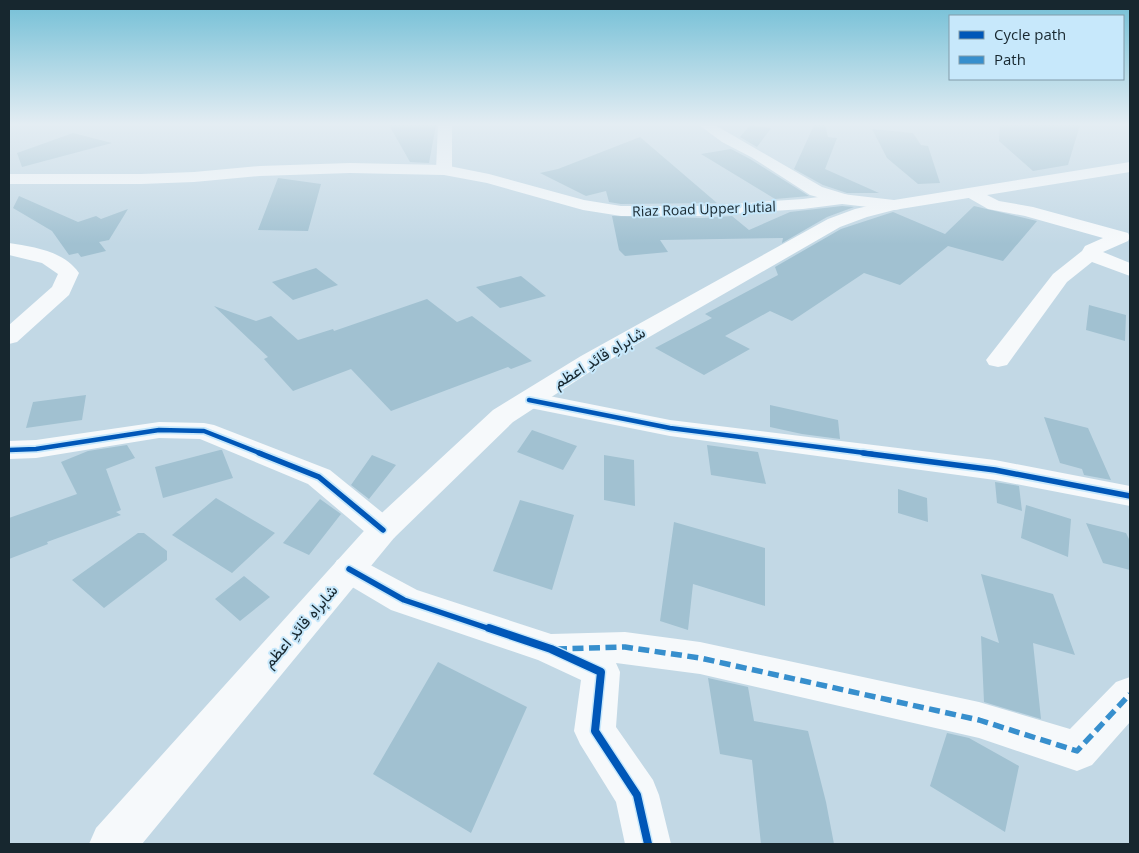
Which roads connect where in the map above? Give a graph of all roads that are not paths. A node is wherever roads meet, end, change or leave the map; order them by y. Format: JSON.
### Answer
{"nodes":[{"id":1,"x":444,"y":165,"type":"edge"},
{"id":2,"x":774,"y":165,"type":"edge"},
{"id":3,"x":1126,"y":169,"type":"edge"},
{"id":4,"x":444,"y":170,"type":"junction"},
{"id":5,"x":9,"y":179,"type":"edge"},
{"id":6,"x":973,"y":192,"type":"junction"},
{"id":7,"x":847,"y":207,"type":"junction"},
{"id":8,"x":9,"y":249,"type":"edge"},
{"id":9,"x":1090,"y":254,"type":"junction"},
{"id":10,"x":1130,"y":270,"type":"edge"},
{"id":11,"x":9,"y":337,"type":"edge"},
{"id":12,"x":998,"y":360,"type":"dead end"},
{"id":13,"x":529,"y":400,"type":"junction"},
{"id":14,"x":9,"y":450,"type":"edge"},
{"id":15,"x":1130,"y":496,"type":"edge"},
{"id":16,"x":383,"y":530,"type":"junction"},
{"id":17,"x":348,"y":569,"type":"junction"},
{"id":18,"x":551,"y":649,"type":"junction"},
{"id":19,"x":1130,"y":694,"type":"edge"},
{"id":20,"x":112,"y":844,"type":"edge"},
{"id":21,"x":648,"y":844,"type":"edge"}],
"edges":[{"from":1,"to":4,"type":"main road"},
{"from":2,"to":7,"type":"main road"},
{"from":3,"to":6,"type":"main road","name":"شاہراہِ قائدِ اعظم"},
{"from":4,"to":5,"type":"main road","name":"Riaz Road Upper Jutial"},
{"from":4,"to":7,"type":"main road","name":"Riaz Road Upper Jutial"},
{"from":6,"to":7,"type":"main road","name":"شاہراہِ قائدِ اعظم"},
{"from":6,"to":9,"type":"main road"},
{"from":7,"to":13,"type":"main road","name":"شاہراہِ قائدِ اعظم"},
{"from":8,"to":11,"type":"main road"},
{"from":9,"to":10,"type":"main road"},
{"from":9,"to":12,"type":"main road"},
{"from":13,"to":15,"type":"main road"},
{"from":13,"to":16,"type":"main road","name":"شاہراہِ قائدِ اعظم"},
{"from":14,"to":16,"type":"main road"},
{"from":16,"to":17,"type":"main road","name":"شاہراہِ قائدِ اعظم"},
{"from":17,"to":18,"type":"main road"},
{"from":17,"to":20,"type":"main road","name":"شاہراہِ قائدِ اعظم"},
{"from":18,"to":19,"type":"main road"},
{"from":18,"to":21,"type":"main road"}]}
